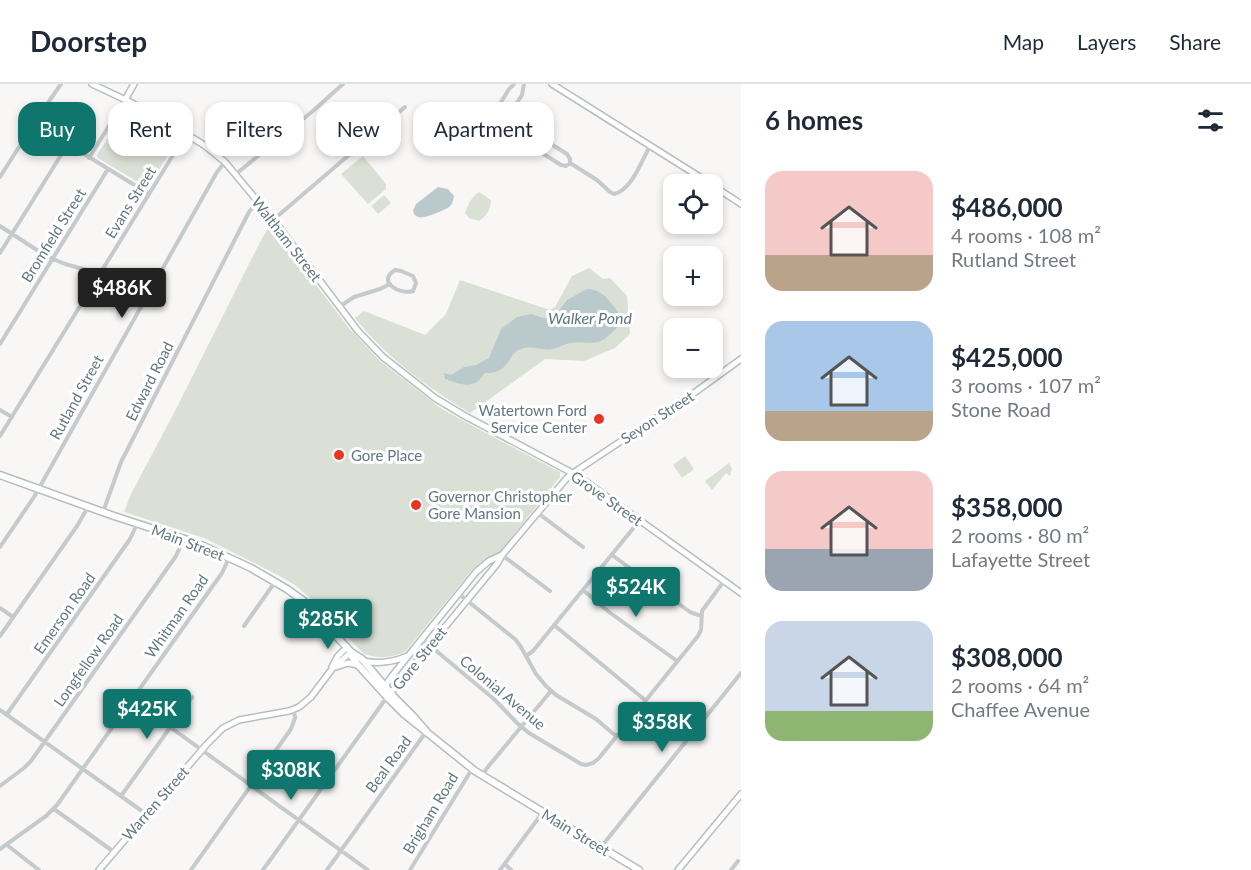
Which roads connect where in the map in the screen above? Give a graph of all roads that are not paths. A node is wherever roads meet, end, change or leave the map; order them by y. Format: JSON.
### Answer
{"nodes":[{"id":1,"x":61,"y":84,"type":"edge"},
{"id":2,"x":92,"y":84,"type":"edge"},
{"id":3,"x":134,"y":84,"type":"edge"},
{"id":4,"x":343,"y":84,"type":"edge"},
{"id":5,"x":514,"y":84,"type":"edge"},
{"id":6,"x":524,"y":84,"type":"edge"},
{"id":7,"x":552,"y":84,"type":"edge"},
{"id":8,"x":126,"y":100,"type":"junction"},
{"id":9,"x":130,"y":102,"type":"edge"},
{"id":10,"x":501,"y":102,"type":"edge"},
{"id":11,"x":518,"y":102,"type":"edge"},
{"id":12,"x":405,"y":107,"type":"dead end"},
{"id":13,"x":193,"y":139,"type":"edge"},
{"id":14,"x":651,"y":145,"type":"junction"},
{"id":15,"x":554,"y":146,"type":"edge"},
{"id":16,"x":172,"y":156,"type":"edge"},
{"id":17,"x":547,"y":156,"type":"edge"},
{"id":18,"x":90,"y":158,"type":"junction"},
{"id":19,"x":225,"y":162,"type":"junction"},
{"id":20,"x":570,"y":163,"type":"junction"},
{"id":21,"x":108,"y":169,"type":"junction"},
{"id":22,"x":236,"y":174,"type":"junction"},
{"id":23,"x":695,"y":174,"type":"edge"},
{"id":24,"x":0,"y":177,"type":"edge"},
{"id":25,"x":723,"y":192,"type":"edge"},
{"id":26,"x":149,"y":194,"type":"junction"},
{"id":27,"x":258,"y":201,"type":"junction"},
{"id":28,"x":741,"y":204,"type":"edge"},
{"id":29,"x":273,"y":220,"type":"junction"},
{"id":30,"x":0,"y":226,"type":"edge"},
{"id":31,"x":12,"y":234,"type":"junction"},
{"id":32,"x":0,"y":253,"type":"edge"},
{"id":33,"x":53,"y":259,"type":"junction"},
{"id":34,"x":100,"y":275,"type":"junction"},
{"id":35,"x":117,"y":284,"type":"dead end"},
{"id":36,"x":390,"y":284,"type":"junction"},
{"id":37,"x":339,"y":306,"type":"junction"},
{"id":38,"x":0,"y":344,"type":"edge"},
{"id":39,"x":741,"y":358,"type":"edge"},
{"id":40,"x":0,"y":410,"type":"edge"},
{"id":41,"x":12,"y":417,"type":"junction"},
{"id":42,"x":465,"y":417,"type":"joint"},
{"id":43,"x":0,"y":436,"type":"edge"},
{"id":44,"x":573,"y":473,"type":"junction"},
{"id":45,"x":0,"y":475,"type":"edge"},
{"id":46,"x":39,"y":489,"type":"junction"},
{"id":47,"x":88,"y":506,"type":"junction"},
{"id":48,"x":104,"y":512,"type":"junction"},
{"id":49,"x":537,"y":513,"type":"junction"},
{"id":50,"x":640,"y":520,"type":"junction"},
{"id":51,"x":137,"y":524,"type":"junction"},
{"id":52,"x":184,"y":538,"type":"junction"},
{"id":53,"x":0,"y":547,"type":"edge"},
{"id":54,"x":583,"y":547,"type":"dead end"},
{"id":55,"x":502,"y":555,"type":"junction"},
{"id":56,"x":612,"y":555,"type":"junction"},
{"id":57,"x":230,"y":558,"type":"junction"},
{"id":58,"x":275,"y":581,"type":"junction"},
{"id":59,"x":724,"y":581,"type":"junction"},
{"id":60,"x":583,"y":590,"type":"junction"},
{"id":61,"x":550,"y":591,"type":"dead end"},
{"id":62,"x":741,"y":593,"type":"edge"},
{"id":63,"x":459,"y":594,"type":"junction"},
{"id":64,"x":467,"y":600,"type":"junction"},
{"id":65,"x":0,"y":608,"type":"edge"},
{"id":66,"x":701,"y":616,"type":"junction"},
{"id":67,"x":13,"y":617,"type":"junction"},
{"id":68,"x":554,"y":625,"type":"junction"},
{"id":69,"x":244,"y":626,"type":"dead end"},
{"id":70,"x":0,"y":636,"type":"edge"},
{"id":71,"x":422,"y":639,"type":"junction"},
{"id":72,"x":429,"y":646,"type":"junction"},
{"id":73,"x":349,"y":650,"type":"junction"},
{"id":74,"x":409,"y":656,"type":"junction"},
{"id":75,"x":526,"y":656,"type":"junction"},
{"id":76,"x":677,"y":661,"type":"junction"},
{"id":77,"x":361,"y":663,"type":"junction"},
{"id":78,"x":332,"y":669,"type":"junction"},
{"id":79,"x":741,"y":673,"type":"edge"},
{"id":80,"x":385,"y":687,"type":"junction"},
{"id":81,"x":551,"y":691,"type":"junction"},
{"id":82,"x":389,"y":695,"type":"junction"},
{"id":83,"x":192,"y":697,"type":"dead end"},
{"id":84,"x":645,"y":700,"type":"junction"},
{"id":85,"x":0,"y":710,"type":"edge"},
{"id":86,"x":294,"y":710,"type":"junction"},
{"id":87,"x":7,"y":714,"type":"junction"},
{"id":88,"x":170,"y":727,"type":"junction"},
{"id":89,"x":521,"y":727,"type":"junction"},
{"id":90,"x":426,"y":731,"type":"junction"},
{"id":91,"x":616,"y":736,"type":"junction"},
{"id":92,"x":45,"y":741,"type":"junction"},
{"id":93,"x":201,"y":750,"type":"junction"},
{"id":94,"x":83,"y":769,"type":"junction"},
{"id":95,"x":472,"y":769,"type":"junction"},
{"id":96,"x":482,"y":776,"type":"junction"},
{"id":97,"x":0,"y":786,"type":"edge"},
{"id":98,"x":251,"y":786,"type":"junction"},
{"id":99,"x":741,"y":794,"type":"edge"},
{"id":100,"x":121,"y":796,"type":"junction"},
{"id":101,"x":53,"y":809,"type":"junction"},
{"id":102,"x":543,"y":812,"type":"junction"},
{"id":103,"x":146,"y":814,"type":"junction"},
{"id":104,"x":298,"y":820,"type":"junction"},
{"id":105,"x":6,"y":845,"type":"junction"},
{"id":106,"x":601,"y":847,"type":"junction"},
{"id":107,"x":0,"y":849,"type":"edge"},
{"id":108,"x":341,"y":850,"type":"junction"},
{"id":109,"x":114,"y":852,"type":"junction"},
{"id":110,"x":738,"y":861,"type":"dead end"},
{"id":111,"x":505,"y":864,"type":"junction"},
{"id":112,"x":39,"y":870,"type":"edge"},
{"id":113,"x":99,"y":870,"type":"edge"},
{"id":114,"x":191,"y":870,"type":"edge"},
{"id":115,"x":263,"y":870,"type":"edge"},
{"id":116,"x":327,"y":870,"type":"edge"},
{"id":117,"x":369,"y":870,"type":"edge"},
{"id":118,"x":410,"y":870,"type":"edge"},
{"id":119,"x":500,"y":870,"type":"edge"},
{"id":120,"x":511,"y":870,"type":"edge"},
{"id":121,"x":639,"y":870,"type":"edge"},
{"id":122,"x":678,"y":870,"type":"edge"},
{"id":123,"x":731,"y":870,"type":"edge"}],
"edges":[{"from":1,"to":24,"type":"street"},
{"from":2,"to":8,"type":"street","name":"Waltham Street"},
{"from":3,"to":8,"type":"street"},
{"from":4,"to":22,"type":"street"},
{"from":5,"to":10,"type":"street"},
{"from":6,"to":11,"type":"street"},
{"from":7,"to":14,"type":"street"},
{"from":8,"to":9,"type":"street","name":"Waltham Street"},
{"from":8,"to":18,"type":"street"},
{"from":12,"to":29,"type":"street"},
{"from":13,"to":19,"type":"street","name":"Waltham Street"},
{"from":14,"to":20,"type":"street"},
{"from":14,"to":23,"type":"street"},
{"from":15,"to":20,"type":"street"},
{"from":16,"to":26,"type":"street","name":"Evans Street"},
{"from":17,"to":20,"type":"street"},
{"from":18,"to":21,"type":"street"},
{"from":18,"to":31,"type":"street"},
{"from":19,"to":22,"type":"street","name":"Waltham Street"},
{"from":19,"to":46,"type":"street","name":"Rutland Street"},
{"from":21,"to":26,"type":"street"},
{"from":21,"to":33,"type":"street","name":"Bromfield Street"},
{"from":22,"to":27,"type":"street","name":"Waltham Street"},
{"from":25,"to":28,"type":"street"},
{"from":26,"to":34,"type":"street","name":"Evans Street"},
{"from":27,"to":29,"type":"street","name":"Waltham Street"},
{"from":27,"to":48,"type":"street","name":"Edward Road"},
{"from":29,"to":37,"type":"street","name":"Waltham Street"},
{"from":30,"to":31,"type":"street"},
{"from":31,"to":32,"type":"street"},
{"from":31,"to":33,"type":"street"},
{"from":33,"to":34,"type":"street"},
{"from":33,"to":38,"type":"street","name":"Bromfield Street"},
{"from":34,"to":35,"type":"street"},
{"from":34,"to":41,"type":"street","name":"Evans Street"},
{"from":36,"to":36,"type":"street"},
{"from":36,"to":37,"type":"street"},
{"from":37,"to":42,"type":"street","name":"Waltham Street"},
{"from":39,"to":44,"type":"street","name":"Seyon Street"},
{"from":40,"to":41,"type":"street"},
{"from":41,"to":43,"type":"street","name":"Evans Street"},
{"from":42,"to":44,"type":"street","name":"Grove Street"},
{"from":44,"to":49,"type":"street","name":"Gore Street"},
{"from":44,"to":50,"type":"street","name":"Grove Street"},
{"from":45,"to":46,"type":"main road","name":"Main Street"},
{"from":46,"to":47,"type":"main road","name":"Main Street"},
{"from":46,"to":53,"type":"street","name":"Rutland Street"},
{"from":47,"to":48,"type":"main road","name":"Main Street"},
{"from":47,"to":67,"type":"street"},
{"from":48,"to":51,"type":"main road","name":"Main Street"},
{"from":49,"to":54,"type":"street"},
{"from":49,"to":55,"type":"street","name":"Gore Street"},
{"from":50,"to":56,"type":"street"},
{"from":50,"to":59,"type":"street","name":"Grove Street"},
{"from":51,"to":52,"type":"main road","name":"Main Street"},
{"from":51,"to":87,"type":"street","name":"Emerson Road"},
{"from":52,"to":57,"type":"main road","name":"Main Street"},
{"from":52,"to":92,"type":"street","name":"Longfellow Road"},
{"from":55,"to":61,"type":"street"},
{"from":55,"to":63,"type":"street","name":"Gore Street"},
{"from":55,"to":64,"type":"street","name":"Gore Street"},
{"from":56,"to":60,"type":"street"},
{"from":56,"to":66,"type":"street"},
{"from":57,"to":58,"type":"main road","name":"Main Street"},
{"from":57,"to":94,"type":"street","name":"Whitman Road"},
{"from":58,"to":69,"type":"street"},
{"from":58,"to":73,"type":"main road","name":"Main Street"},
{"from":59,"to":62,"type":"street","name":"Grove Street"},
{"from":59,"to":66,"type":"street","name":"Colonial Avenue"},
{"from":60,"to":68,"type":"street"},
{"from":60,"to":76,"type":"street"},
{"from":63,"to":64,"type":"street"},
{"from":63,"to":71,"type":"street","name":"Gore Street"},
{"from":64,"to":72,"type":"street","name":"Gore Street"},
{"from":64,"to":75,"type":"street"},
{"from":65,"to":67,"type":"street"},
{"from":66,"to":76,"type":"street","name":"Colonial Avenue"},
{"from":67,"to":70,"type":"street"},
{"from":68,"to":75,"type":"street"},
{"from":68,"to":84,"type":"street"},
{"from":71,"to":72,"type":"street","name":"Colonial Avenue"},
{"from":71,"to":74,"type":"street","name":"Gore Street"},
{"from":72,"to":82,"type":"street","name":"Gore Street"},
{"from":72,"to":89,"type":"street","name":"Colonial Avenue"},
{"from":73,"to":77,"type":"main road","name":"Main Street"},
{"from":73,"to":78,"type":"street"},
{"from":74,"to":77,"type":"street"},
{"from":74,"to":80,"type":"street","name":"Gore Street"},
{"from":75,"to":81,"type":"street"},
{"from":76,"to":84,"type":"street","name":"Colonial Avenue"},
{"from":77,"to":78,"type":"street"},
{"from":77,"to":80,"type":"main road","name":"Main Street"},
{"from":77,"to":82,"type":"main road","name":"Main Street"},
{"from":78,"to":86,"type":"street"},
{"from":79,"to":106,"type":"street"},
{"from":80,"to":82,"type":"main road","name":"Main Street"},
{"from":81,"to":89,"type":"street"},
{"from":81,"to":91,"type":"street"},
{"from":82,"to":90,"type":"main road","name":"Main Street"},
{"from":82,"to":104,"type":"street"},
{"from":83,"to":88,"type":"street"},
{"from":84,"to":91,"type":"street","name":"Colonial Avenue"},
{"from":85,"to":87,"type":"street"},
{"from":86,"to":93,"type":"street","name":"Warren Street"},
{"from":86,"to":98,"type":"street"},
{"from":87,"to":92,"type":"street"},
{"from":88,"to":93,"type":"street"},
{"from":88,"to":100,"type":"street"},
{"from":89,"to":91,"type":"street","name":"Colonial Avenue"},
{"from":89,"to":96,"type":"street"},
{"from":90,"to":95,"type":"main road","name":"Main Street"},
{"from":90,"to":108,"type":"street","name":"Beal Road"},
{"from":92,"to":94,"type":"street"},
{"from":92,"to":97,"type":"street","name":"Longfellow Road"},
{"from":93,"to":98,"type":"street"},
{"from":93,"to":103,"type":"street","name":"Warren Street"},
{"from":94,"to":100,"type":"street"},
{"from":94,"to":101,"type":"street","name":"Whitman Road"},
{"from":95,"to":96,"type":"main road","name":"Main Street"},
{"from":95,"to":118,"type":"street","name":"Brigham Road"},
{"from":96,"to":102,"type":"main road","name":"Main Street"},
{"from":98,"to":104,"type":"street"},
{"from":98,"to":114,"type":"street"},
{"from":99,"to":122,"type":"street"},
{"from":100,"to":103,"type":"street"},
{"from":101,"to":105,"type":"street","name":"Whitman Road"},
{"from":101,"to":109,"type":"street"},
{"from":102,"to":106,"type":"main road","name":"Main Street"},
{"from":102,"to":111,"type":"street"},
{"from":103,"to":109,"type":"street","name":"Warren Street"},
{"from":104,"to":108,"type":"street"},
{"from":104,"to":115,"type":"street"},
{"from":105,"to":107,"type":"street","name":"Whitman Road"},
{"from":105,"to":112,"type":"street"},
{"from":106,"to":121,"type":"main road","name":"Main Street"},
{"from":108,"to":116,"type":"street","name":"Beal Road"},
{"from":108,"to":117,"type":"street"},
{"from":109,"to":113,"type":"street","name":"Warren Street"},
{"from":110,"to":123,"type":"street"},
{"from":111,"to":119,"type":"street"},
{"from":111,"to":120,"type":"street"}]}
